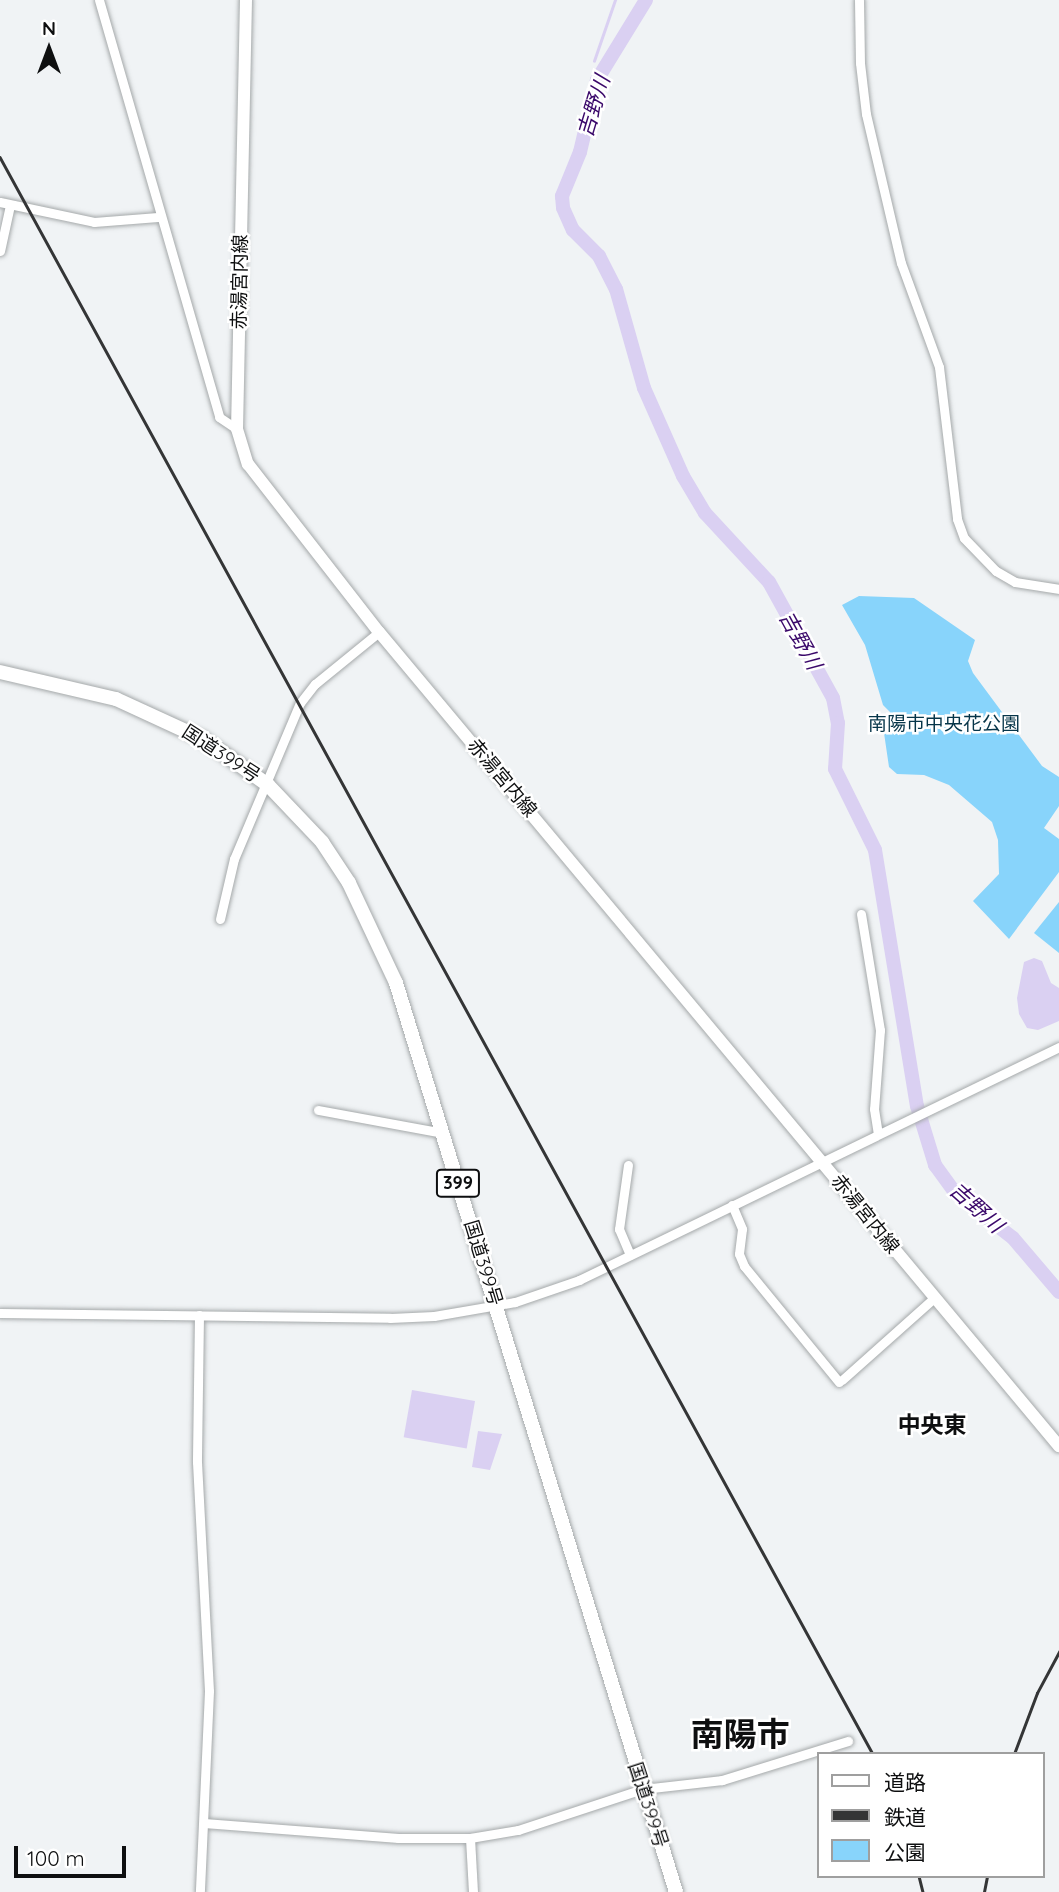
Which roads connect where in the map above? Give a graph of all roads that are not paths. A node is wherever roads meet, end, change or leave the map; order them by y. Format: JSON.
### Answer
{"nodes":[{"id":1,"x":99,"y":0,"type":"edge"},
{"id":2,"x":246,"y":0,"type":"edge"},
{"id":3,"x":859,"y":0,"type":"edge"},
{"id":4,"x":0,"y":202,"type":"edge"},
{"id":5,"x":10,"y":205,"type":"junction"},
{"id":6,"x":158,"y":217,"type":"junction"},
{"id":7,"x":0,"y":251,"type":"edge"},
{"id":8,"x":237,"y":429,"type":"junction"},
{"id":9,"x":1059,"y":589,"type":"edge"},
{"id":10,"x":379,"y":632,"type":"junction"},
{"id":11,"x":0,"y":672,"type":"edge"},
{"id":12,"x":268,"y":785,"type":"junction"},
{"id":13,"x":861,"y":914,"type":"dead end"},
{"id":14,"x":220,"y":919,"type":"dead end"},
{"id":15,"x":1059,"y":1047,"type":"edge"},
{"id":16,"x":318,"y":1110,"type":"dead end"},
{"id":17,"x":443,"y":1133,"type":"junction"},
{"id":18,"x":878,"y":1134,"type":"junction"},
{"id":19,"x":822,"y":1161,"type":"junction"},
{"id":20,"x":628,"y":1165,"type":"dead end"},
{"id":21,"x":732,"y":1205,"type":"junction"},
{"id":22,"x":630,"y":1255,"type":"junction"},
{"id":23,"x":934,"y":1298,"type":"junction"},
{"id":24,"x":497,"y":1307,"type":"junction"},
{"id":25,"x":0,"y":1313,"type":"edge"},
{"id":26,"x":199,"y":1315,"type":"junction"},
{"id":27,"x":1059,"y":1446,"type":"edge"},
{"id":28,"x":848,"y":1741,"type":"dead end"},
{"id":29,"x":643,"y":1789,"type":"junction"},
{"id":30,"x":204,"y":1823,"type":"junction"},
{"id":31,"x":470,"y":1838,"type":"junction"},
{"id":32,"x":200,"y":1892,"type":"edge"},
{"id":33,"x":473,"y":1892,"type":"edge"},
{"id":34,"x":676,"y":1892,"type":"edge"}],
"edges":[{"from":1,"to":6,"type":"street"},
{"from":2,"to":8,"type":"main road","name":"赤湯宮内線"},
{"from":3,"to":9,"type":"street"},
{"from":4,"to":5,"type":"street"},
{"from":5,"to":6,"type":"street"},
{"from":5,"to":7,"type":"street"},
{"from":6,"to":8,"type":"street"},
{"from":8,"to":10,"type":"main road","name":"赤湯宮内線"},
{"from":10,"to":12,"type":"street"},
{"from":10,"to":19,"type":"main road","name":"赤湯宮内線"},
{"from":11,"to":12,"type":"highway","name":"国道399号","number":"399"},
{"from":12,"to":14,"type":"street"},
{"from":12,"to":17,"type":"highway","name":"国道399号","number":"399"},
{"from":13,"to":18,"type":"street"},
{"from":15,"to":18,"type":"street"},
{"from":16,"to":17,"type":"street"},
{"from":17,"to":24,"type":"highway","name":"国道399号","number":"399"},
{"from":18,"to":19,"type":"street"},
{"from":19,"to":21,"type":"street"},
{"from":19,"to":23,"type":"main road","name":"赤湯宮内線"},
{"from":20,"to":22,"type":"street"},
{"from":21,"to":22,"type":"street"},
{"from":21,"to":23,"type":"street"},
{"from":22,"to":24,"type":"street"},
{"from":23,"to":27,"type":"main road","name":"赤湯宮内線"},
{"from":24,"to":26,"type":"street"},
{"from":24,"to":29,"type":"highway","name":"国道399号","number":"399"},
{"from":25,"to":26,"type":"street"},
{"from":26,"to":30,"type":"street"},
{"from":28,"to":29,"type":"street"},
{"from":29,"to":31,"type":"street"},
{"from":29,"to":34,"type":"highway","name":"国道399号","number":"399"},
{"from":30,"to":31,"type":"street"},
{"from":30,"to":32,"type":"street"},
{"from":31,"to":33,"type":"street"}]}
